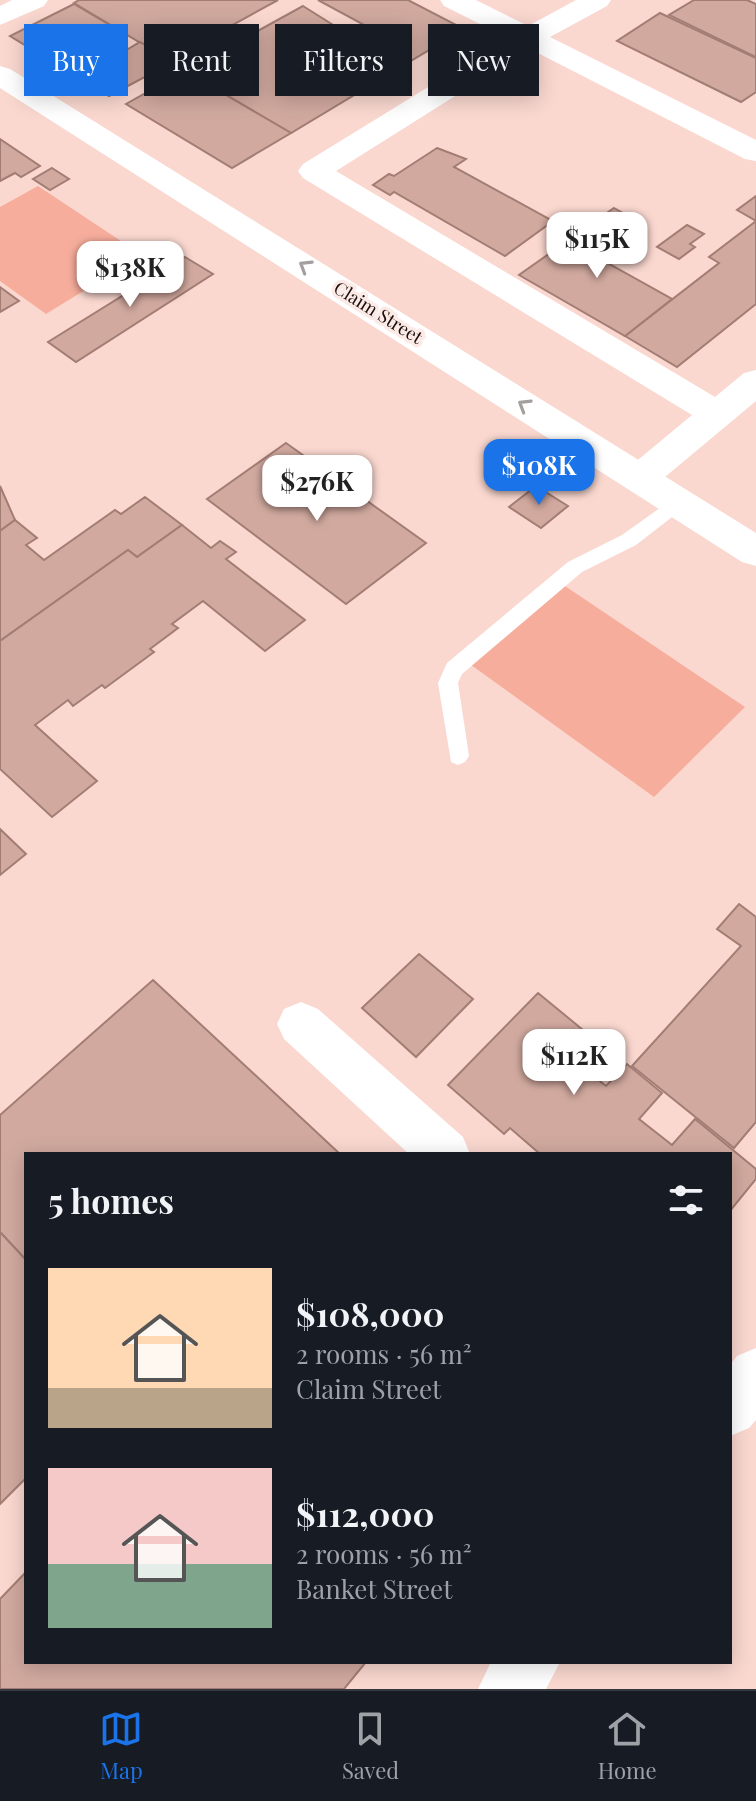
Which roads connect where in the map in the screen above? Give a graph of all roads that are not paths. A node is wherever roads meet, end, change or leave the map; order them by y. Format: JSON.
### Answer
{"nodes":[{"id":1,"x":34,"y":0,"type":"edge"},
{"id":2,"x":454,"y":0,"type":"edge"},
{"id":3,"x":597,"y":0,"type":"edge"},
{"id":4,"x":0,"y":17,"type":"edge"},
{"id":5,"x":503,"y":24,"type":"edge"},
{"id":6,"x":539,"y":32,"type":"edge"},
{"id":7,"x":539,"y":42,"type":"edge"},
{"id":8,"x":0,"y":75,"type":"edge"},
{"id":9,"x":435,"y":96,"type":"edge"},
{"id":10,"x":756,"y":152,"type":"edge"},
{"id":11,"x":756,"y":382,"type":"edge"},
{"id":12,"x":717,"y":414,"type":"junction"},
{"id":13,"x":640,"y":478,"type":"junction"},
{"id":14,"x":678,"y":502,"type":"junction"},
{"id":15,"x":756,"y":552,"type":"edge"},
{"id":16,"x":458,"y":756,"type":"dead end"},
{"id":17,"x":301,"y":1024,"type":"dead end"},
{"id":18,"x":443,"y":1152,"type":"edge"},
{"id":19,"x":756,"y":1375,"type":"edge"},
{"id":20,"x":732,"y":1407,"type":"edge"},
{"id":21,"x":732,"y":1412,"type":"edge"},
{"id":22,"x":756,"y":1436,"type":"edge"},
{"id":23,"x":528,"y":1664,"type":"edge"},
{"id":24,"x":508,"y":1689,"type":"edge"}],
"edges":[{"from":1,"to":4,"type":"street"},
{"from":2,"to":5,"type":"street"},
{"from":3,"to":6,"type":"street"},
{"from":7,"to":10,"type":"street"},
{"from":13,"to":8,"type":"street","name":"Claim Street","one_way":true},
{"from":9,"to":12,"type":"street"},
{"from":11,"to":12,"type":"street"},
{"from":12,"to":13,"type":"street"},
{"from":13,"to":14,"type":"street","name":"Claim Street"},
{"from":14,"to":15,"type":"street","name":"Claim Street"},
{"from":14,"to":16,"type":"lane"},
{"from":17,"to":18,"type":"street"},
{"from":19,"to":20,"type":"street"},
{"from":21,"to":22,"type":"street"},
{"from":23,"to":24,"type":"street"}]}
